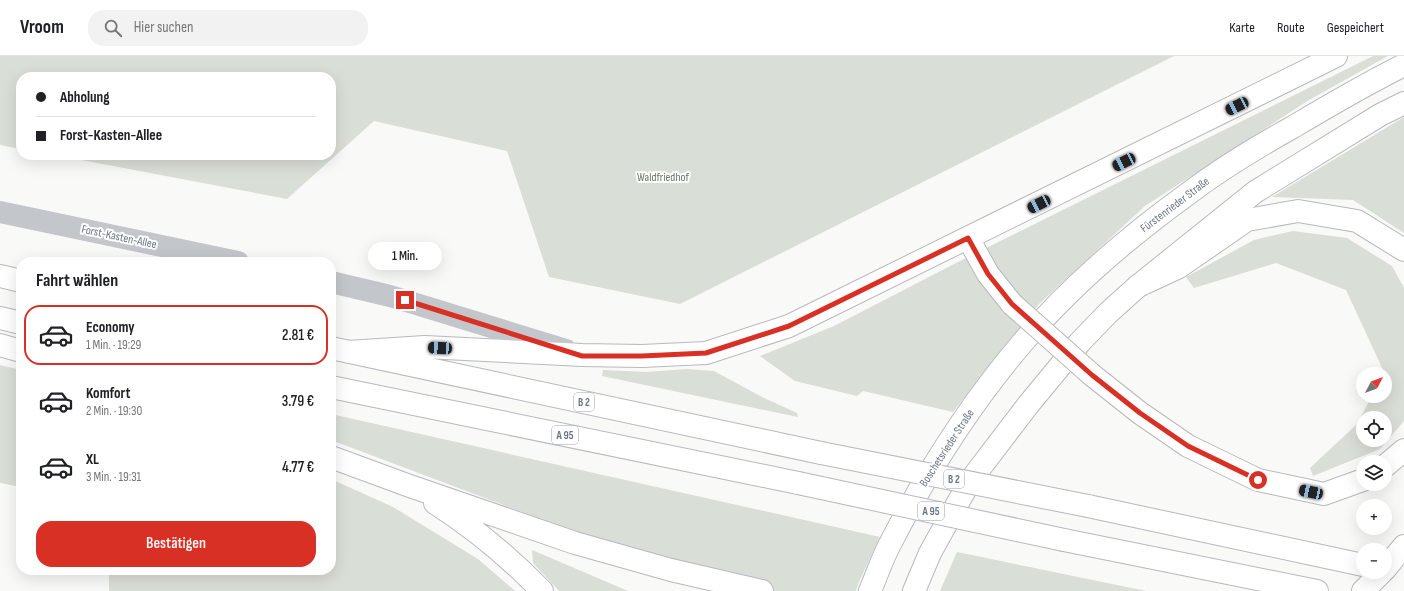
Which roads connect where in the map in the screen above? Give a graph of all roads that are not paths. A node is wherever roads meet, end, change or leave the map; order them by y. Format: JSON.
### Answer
{"nodes":[{"id":1,"x":1336,"y":56,"type":"edge"},
{"id":2,"x":1404,"y":65,"type":"edge"},
{"id":3,"x":1404,"y":103,"type":"edge"},
{"id":4,"x":0,"y":212,"type":"edge"},
{"id":5,"x":968,"y":238,"type":"junction"},
{"id":6,"x":1404,"y":250,"type":"edge"},
{"id":7,"x":214,"y":257,"type":"edge"},
{"id":8,"x":0,"y":276,"type":"edge"},
{"id":9,"x":16,"y":280,"type":"edge"},
{"id":10,"x":336,"y":283,"type":"edge"},
{"id":11,"x":1138,"y":286,"type":"junction"},
{"id":12,"x":0,"y":318,"type":"edge"},
{"id":13,"x":16,"y":322,"type":"edge"},
{"id":14,"x":0,"y":345,"type":"edge"},
{"id":15,"x":16,"y":350,"type":"edge"},
{"id":16,"x":339,"y":350,"type":"edge"},
{"id":17,"x":582,"y":356,"type":"junction"},
{"id":18,"x":336,"y":387,"type":"edge"},
{"id":19,"x":983,"y":393,"type":"joint"},
{"id":20,"x":1404,"y":450,"type":"edge"},
{"id":21,"x":336,"y":459,"type":"edge"},
{"id":22,"x":1392,"y":460,"type":"edge"},
{"id":23,"x":1356,"y":483,"type":"edge"},
{"id":24,"x":407,"y":485,"type":"junction"},
{"id":25,"x":1404,"y":546,"type":"edge"},
{"id":26,"x":1392,"y":561,"type":"edge"},
{"id":27,"x":1356,"y":564,"type":"edge"},
{"id":28,"x":1392,"y":570,"type":"edge"},
{"id":29,"x":1404,"y":573,"type":"edge"},
{"id":30,"x":1375,"y":579,"type":"edge"},
{"id":31,"x":542,"y":591,"type":"edge"},
{"id":32,"x":762,"y":591,"type":"edge"},
{"id":33,"x":870,"y":591,"type":"edge"},
{"id":34,"x":914,"y":591,"type":"edge"},
{"id":35,"x":1317,"y":591,"type":"edge"},
{"id":36,"x":1363,"y":591,"type":"edge"}],
"edges":[{"from":1,"to":5,"type":"main road"},
{"from":2,"to":19,"type":"main road","name":"Fürstenrieder Straße"},
{"from":3,"to":11,"type":"main road"},
{"from":4,"to":7,"type":"street","name":"Forst-Kasten-Allee"},
{"from":5,"to":17,"type":"main road"},
{"from":5,"to":23,"type":"main road","bridge":true},
{"from":6,"to":11,"type":"main road"},
{"from":8,"to":9,"type":"main road"},
{"from":10,"to":17,"type":"street"},
{"from":11,"to":34,"type":"main road"},
{"from":12,"to":13,"type":"main road"},
{"from":14,"to":15,"type":"main road"},
{"from":16,"to":17,"type":"main road"},
{"from":16,"to":27,"type":"main road","number":"B 2","bridge":true},
{"from":18,"to":35,"type":"main road","number":"A 95","bridge":true},
{"from":19,"to":33,"type":"main road","name":"Boschetsrieder Straße"},
{"from":20,"to":22,"type":"main road"},
{"from":21,"to":24,"type":"main road"},
{"from":24,"to":31,"type":"main road"},
{"from":24,"to":32,"type":"main road"},
{"from":25,"to":26,"type":"main road"},
{"from":28,"to":29,"type":"main road"},
{"from":30,"to":36,"type":"main road"}]}
